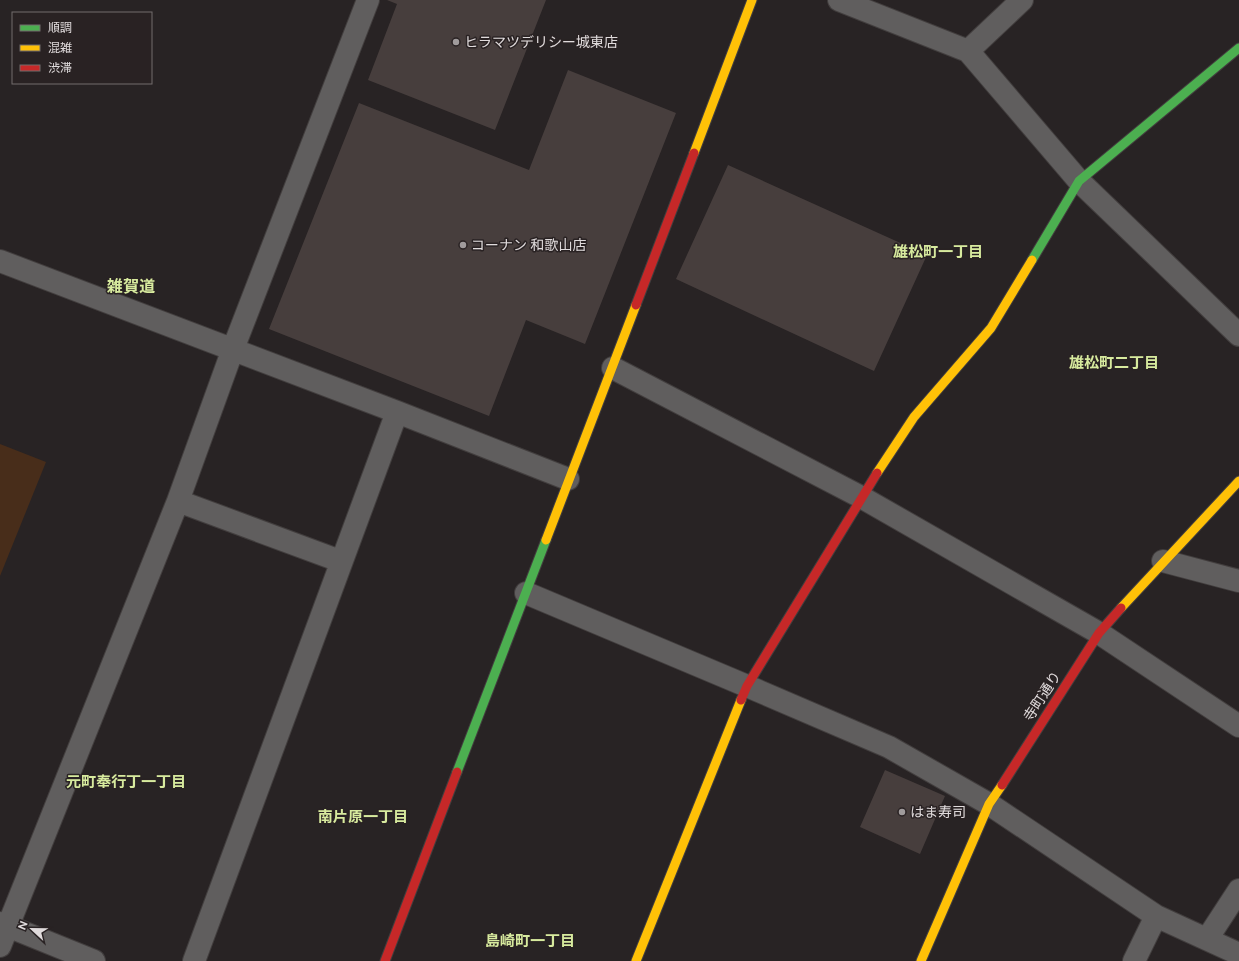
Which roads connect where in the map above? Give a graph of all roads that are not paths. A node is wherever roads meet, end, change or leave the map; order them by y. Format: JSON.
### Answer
{"nodes":[{"id":1,"x":368,"y":0,"type":"edge"},
{"id":2,"x":752,"y":0,"type":"edge"},
{"id":3,"x":839,"y":0,"type":"edge"},
{"id":4,"x":1022,"y":0,"type":"edge"},
{"id":5,"x":1239,"y":48,"type":"edge"},
{"id":6,"x":968,"y":50,"type":"junction"},
{"id":7,"x":1079,"y":181,"type":"junction"},
{"id":8,"x":0,"y":261,"type":"edge"},
{"id":9,"x":1239,"y":336,"type":"edge"},
{"id":10,"x":233,"y":349,"type":"junction"},
{"id":11,"x":613,"y":368,"type":"junction"},
{"id":12,"x":397,"y":412,"type":"junction"},
{"id":13,"x":568,"y":479,"type":"junction"},
{"id":14,"x":1239,"y":481,"type":"edge"},
{"id":15,"x":860,"y":497,"type":"junction"},
{"id":16,"x":178,"y":501,"type":"junction"},
{"id":17,"x":340,"y":561,"type":"junction"},
{"id":18,"x":1163,"y":561,"type":"junction"},
{"id":19,"x":1239,"y":581,"type":"edge"},
{"id":20,"x":526,"y":593,"type":"junction"},
{"id":21,"x":1099,"y":632,"type":"junction"},
{"id":22,"x":748,"y":686,"type":"junction"},
{"id":23,"x":1239,"y":726,"type":"edge"},
{"id":24,"x":989,"y":804,"type":"junction"},
{"id":25,"x":1239,"y":890,"type":"edge"},
{"id":26,"x":1156,"y":916,"type":"junction"},
{"id":27,"x":4,"y":924,"type":"edge"},
{"id":28,"x":1207,"y":939,"type":"junction"},
{"id":29,"x":0,"y":946,"type":"edge"},
{"id":30,"x":1239,"y":954,"type":"edge"},
{"id":31,"x":94,"y":961,"type":"edge"},
{"id":32,"x":194,"y":961,"type":"edge"},
{"id":33,"x":385,"y":961,"type":"edge"},
{"id":34,"x":636,"y":961,"type":"edge"},
{"id":35,"x":922,"y":961,"type":"edge"},
{"id":36,"x":1134,"y":961,"type":"edge"}],
"edges":[{"from":1,"to":10,"type":"street"},
{"from":2,"to":11,"type":"street"},
{"from":3,"to":6,"type":"street"},
{"from":4,"to":6,"type":"street"},
{"from":5,"to":7,"type":"street"},
{"from":6,"to":7,"type":"street"},
{"from":7,"to":9,"type":"street"},
{"from":7,"to":15,"type":"street"},
{"from":8,"to":10,"type":"street"},
{"from":10,"to":12,"type":"street"},
{"from":10,"to":16,"type":"street"},
{"from":11,"to":13,"type":"street"},
{"from":11,"to":15,"type":"street"},
{"from":12,"to":13,"type":"street"},
{"from":12,"to":17,"type":"street"},
{"from":13,"to":20,"type":"street"},
{"from":14,"to":18,"type":"street","name":"寺町通り"},
{"from":15,"to":21,"type":"street"},
{"from":15,"to":22,"type":"street"},
{"from":16,"to":17,"type":"street"},
{"from":16,"to":27,"type":"street"},
{"from":17,"to":32,"type":"street"},
{"from":18,"to":19,"type":"street"},
{"from":18,"to":21,"type":"street","name":"寺町通り"},
{"from":20,"to":22,"type":"street"},
{"from":20,"to":33,"type":"street"},
{"from":21,"to":23,"type":"street"},
{"from":21,"to":24,"type":"street","name":"寺町通り"},
{"from":22,"to":24,"type":"street"},
{"from":22,"to":34,"type":"street"},
{"from":24,"to":26,"type":"street"},
{"from":24,"to":35,"type":"street","name":"寺町通り"},
{"from":25,"to":28,"type":"street"},
{"from":26,"to":28,"type":"street"},
{"from":26,"to":36,"type":"street"},
{"from":27,"to":29,"type":"street"},
{"from":27,"to":31,"type":"street"},
{"from":28,"to":30,"type":"street"}]}
